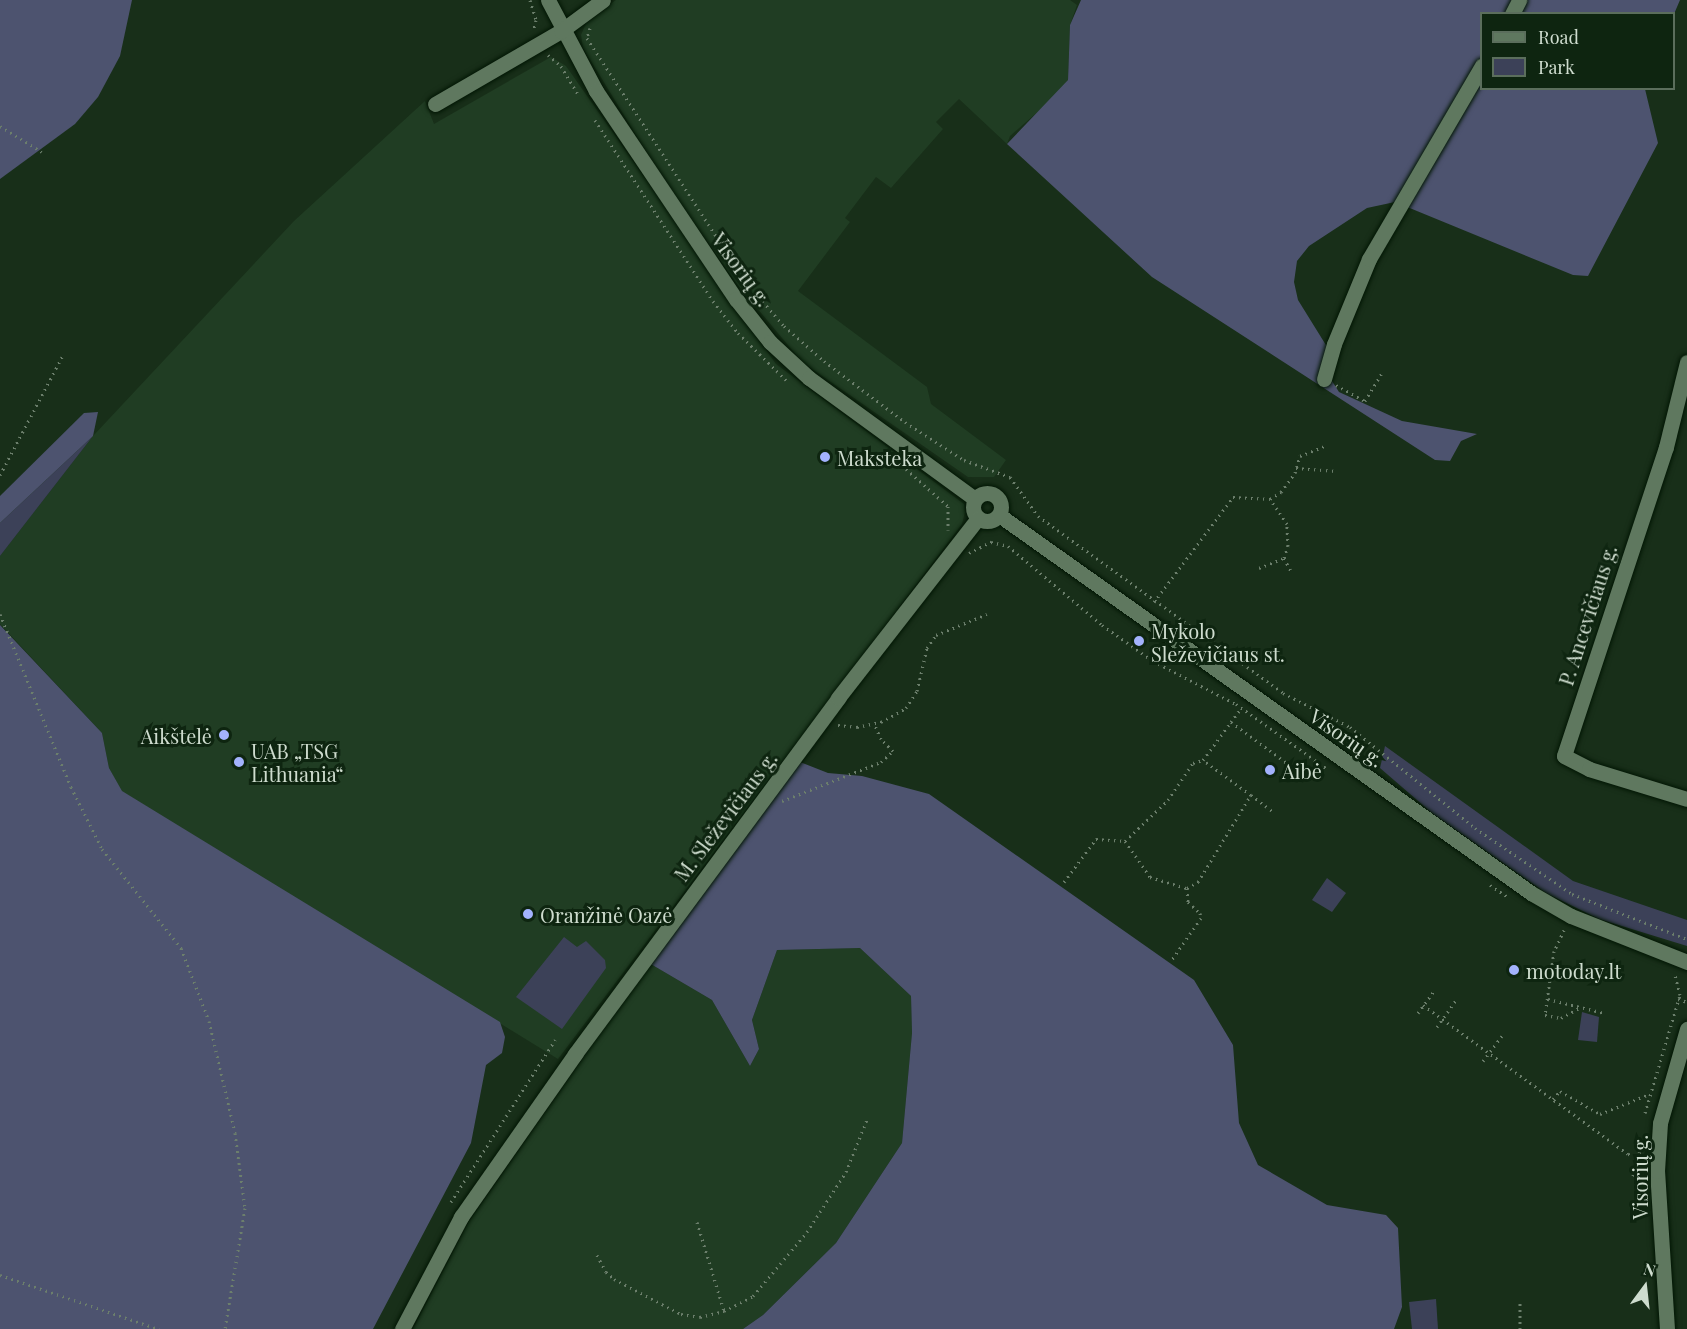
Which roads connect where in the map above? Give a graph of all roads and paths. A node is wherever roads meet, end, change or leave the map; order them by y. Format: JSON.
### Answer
{"nodes":[{"id":1,"x":530,"y":0,"type":"edge"},
{"id":2,"x":548,"y":0,"type":"edge"},
{"id":3,"x":603,"y":0,"type":"edge"},
{"id":4,"x":587,"y":13,"type":"junction"},
{"id":5,"x":561,"y":30,"type":"junction"},
{"id":6,"x":529,"y":37,"type":"dead end"},
{"id":7,"x":1480,"y":69,"type":"edge"},
{"id":8,"x":435,"y":104,"type":"dead end"},
{"id":9,"x":0,"y":126,"type":"edge"},
{"id":10,"x":42,"y":152,"type":"dead end"},
{"id":11,"x":63,"y":355,"type":"dead end"},
{"id":12,"x":1687,"y":362,"type":"edge"},
{"id":13,"x":1383,"y":371,"type":"dead end"},
{"id":14,"x":1324,"y":379,"type":"joint"},
{"id":15,"x":1325,"y":446,"type":"dead end"},
{"id":16,"x":1296,"y":468,"type":"junction"},
{"id":17,"x":1336,"y":471,"type":"dead end"},
{"id":18,"x":0,"y":475,"type":"edge"},
{"id":19,"x":975,"y":498,"type":"junction"},
{"id":20,"x":1270,"y":499,"type":"junction"},
{"id":21,"x":999,"y":515,"type":"junction"},
{"id":22,"x":978,"y":518,"type":"junction"},
{"id":23,"x":971,"y":555,"type":"dead end"},
{"id":24,"x":1284,"y":558,"type":"junction"},
{"id":25,"x":1259,"y":568,"type":"dead end"},
{"id":26,"x":1292,"y":573,"type":"dead end"},
{"id":27,"x":1154,"y":602,"type":"junction"},
{"id":28,"x":0,"y":614,"type":"edge"},
{"id":29,"x":987,"y":614,"type":"dead end"},
{"id":30,"x":1241,"y":708,"type":"junction"},
{"id":31,"x":824,"y":717,"type":"junction"},
{"id":32,"x":1231,"y":722,"type":"junction"},
{"id":33,"x":874,"y":723,"type":"junction"},
{"id":34,"x":1203,"y":760,"type":"junction"},
{"id":35,"x":1299,"y":772,"type":"dead end"},
{"id":36,"x":1332,"y":772,"type":"dead end"},
{"id":37,"x":1251,"y":795,"type":"junction"},
{"id":38,"x":1687,"y":799,"type":"edge"},
{"id":39,"x":1272,"y":811,"type":"dead end"},
{"id":40,"x":753,"y":814,"type":"junction"},
{"id":41,"x":1125,"y":841,"type":"junction"},
{"id":42,"x":1484,"y":880,"type":"dead end"},
{"id":43,"x":1065,"y":882,"type":"dead end"},
{"id":44,"x":1187,"y":888,"type":"junction"},
{"id":45,"x":1512,"y":900,"type":"dead end"},
{"id":46,"x":1556,"y":925,"type":"dead end"},
{"id":47,"x":1565,"y":929,"type":"junction"},
{"id":48,"x":1574,"y":933,"type":"dead end"},
{"id":49,"x":1687,"y":939,"type":"edge"},
{"id":50,"x":1171,"y":961,"type":"dead end"},
{"id":51,"x":1687,"y":962,"type":"edge"},
{"id":52,"x":1668,"y":971,"type":"dead end"},
{"id":53,"x":1432,"y":992,"type":"dead end"},
{"id":54,"x":1457,"y":998,"type":"dead end"},
{"id":55,"x":1548,"y":999,"type":"junction"},
{"id":56,"x":1678,"y":999,"type":"junction"},
{"id":57,"x":1687,"y":1002,"type":"edge"},
{"id":58,"x":1424,"y":1005,"type":"junction"},
{"id":59,"x":1579,"y":1008,"type":"junction"},
{"id":60,"x":1418,"y":1013,"type":"dead end"},
{"id":61,"x":1604,"y":1013,"type":"dead end"},
{"id":62,"x":1442,"y":1019,"type":"junction"},
{"id":63,"x":1437,"y":1027,"type":"dead end"},
{"id":64,"x":1687,"y":1029,"type":"edge"},
{"id":65,"x":1503,"y":1034,"type":"dead end"},
{"id":66,"x":1489,"y":1052,"type":"junction"},
{"id":67,"x":1483,"y":1061,"type":"dead end"},
{"id":68,"x":1648,"y":1095,"type":"junction"},
{"id":69,"x":1553,"y":1099,"type":"junction"},
{"id":70,"x":1645,"y":1115,"type":"dead end"},
{"id":71,"x":868,"y":1117,"type":"dead end"},
{"id":72,"x":1642,"y":1136,"type":"dead end"},
{"id":73,"x":1640,"y":1156,"type":"junction"},
{"id":74,"x":1632,"y":1176,"type":"dead end"},
{"id":75,"x":697,"y":1222,"type":"dead end"},
{"id":76,"x":597,"y":1255,"type":"dead end"},
{"id":77,"x":0,"y":1275,"type":"edge"},
{"id":78,"x":1520,"y":1302,"type":"dead end"},
{"id":79,"x":724,"y":1311,"type":"junction"},
{"id":80,"x":159,"y":1329,"type":"edge"},
{"id":81,"x":225,"y":1329,"type":"edge"},
{"id":82,"x":402,"y":1329,"type":"edge"},
{"id":83,"x":1520,"y":1329,"type":"edge"},
{"id":84,"x":1667,"y":1329,"type":"edge"}],
"edges":[{"from":1,"to":6,"type":"path"},
{"from":2,"to":5,"type":"street","name":"Visorių g."},
{"from":3,"to":4,"type":"street"},
{"from":4,"to":5,"type":"street"},
{"from":4,"to":27,"type":"path"},
{"from":5,"to":8,"type":"street"},
{"from":5,"to":19,"type":"street","name":"Visorių g."},
{"from":7,"to":14,"type":"street"},
{"from":9,"to":10,"type":"path"},
{"from":11,"to":18,"type":"path"},
{"from":12,"to":38,"type":"street","name":"P. Ancevičiaus g."},
{"from":13,"to":14,"type":"path"},
{"from":15,"to":16,"type":"path"},
{"from":16,"to":17,"type":"path"},
{"from":16,"to":20,"type":"path"},
{"from":19,"to":21,"type":"street"},
{"from":19,"to":22,"type":"street"},
{"from":20,"to":24,"type":"path"},
{"from":20,"to":27,"type":"path"},
{"from":21,"to":22,"type":"street"},
{"from":21,"to":51,"type":"street","name":"Visorių g."},
{"from":22,"to":31,"type":"street","name":"M. Sleževičiaus g."},
{"from":23,"to":30,"type":"path"},
{"from":24,"to":25,"type":"path"},
{"from":24,"to":26,"type":"path"},
{"from":27,"to":49,"type":"path"},
{"from":28,"to":81,"type":"path"},
{"from":29,"to":33,"type":"path"},
{"from":30,"to":32,"type":"path"},
{"from":30,"to":36,"type":"path"},
{"from":31,"to":33,"type":"path"},
{"from":31,"to":40,"type":"street","name":"M. Sleževičiaus g."},
{"from":32,"to":34,"type":"path"},
{"from":32,"to":35,"type":"path"},
{"from":33,"to":40,"type":"path"},
{"from":34,"to":37,"type":"path"},
{"from":34,"to":41,"type":"path"},
{"from":37,"to":39,"type":"path"},
{"from":37,"to":44,"type":"path"},
{"from":40,"to":82,"type":"street","name":"M. Sleževičiaus g."},
{"from":41,"to":43,"type":"path"},
{"from":41,"to":44,"type":"path"},
{"from":42,"to":45,"type":"path"},
{"from":44,"to":50,"type":"path"},
{"from":46,"to":47,"type":"path"},
{"from":47,"to":48,"type":"path"},
{"from":47,"to":55,"type":"path"},
{"from":52,"to":56,"type":"path"},
{"from":53,"to":58,"type":"path"},
{"from":54,"to":62,"type":"path"},
{"from":55,"to":59,"type":"path"},
{"from":55,"to":59,"type":"path"},
{"from":56,"to":57,"type":"path"},
{"from":56,"to":68,"type":"path"},
{"from":58,"to":60,"type":"path"},
{"from":58,"to":62,"type":"path"},
{"from":59,"to":61,"type":"path"},
{"from":62,"to":63,"type":"path"},
{"from":62,"to":66,"type":"path"},
{"from":64,"to":84,"type":"street","name":"Visorių g."},
{"from":65,"to":66,"type":"path"},
{"from":66,"to":67,"type":"path"},
{"from":66,"to":69,"type":"path"},
{"from":68,"to":69,"type":"path"},
{"from":68,"to":70,"type":"path"},
{"from":69,"to":73,"type":"path"},
{"from":71,"to":79,"type":"path"},
{"from":72,"to":73,"type":"path"},
{"from":73,"to":74,"type":"path"},
{"from":75,"to":79,"type":"path"},
{"from":76,"to":79,"type":"path"},
{"from":77,"to":80,"type":"path"},
{"from":78,"to":83,"type":"path"}]}
